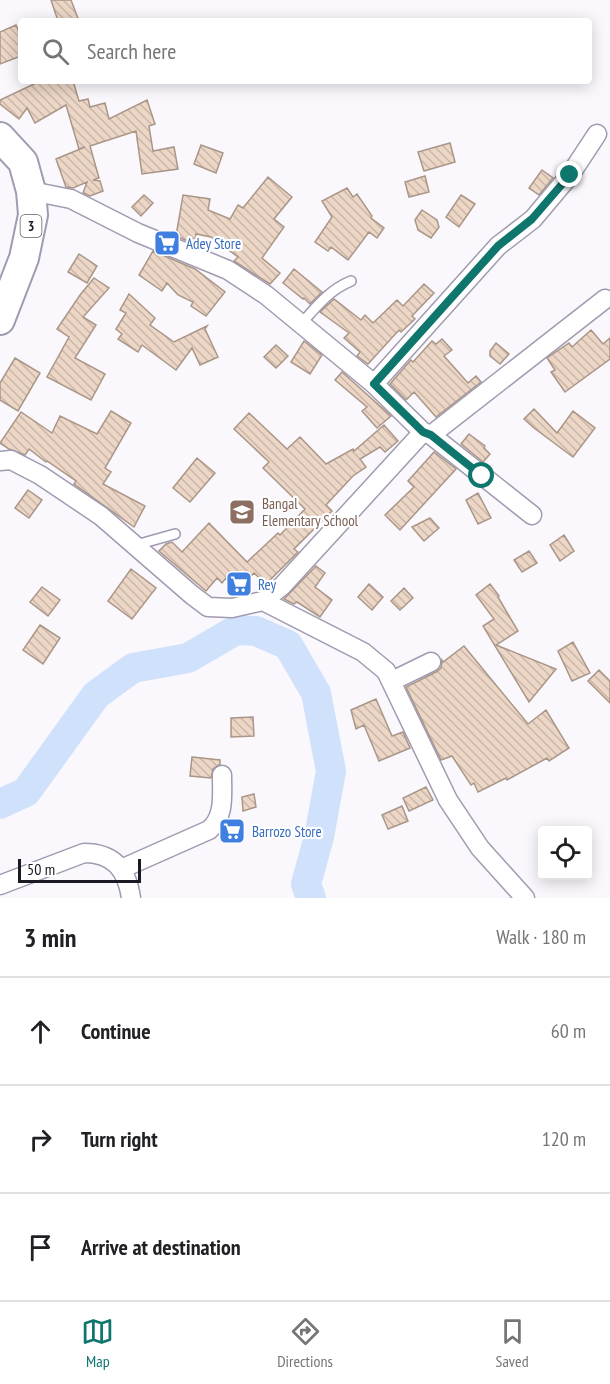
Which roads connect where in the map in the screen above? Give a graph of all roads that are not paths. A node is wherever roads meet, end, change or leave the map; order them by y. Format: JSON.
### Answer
{"nodes":[{"id":1,"x":597,"y":134,"type":"dead end"},
{"id":2,"x":0,"y":137,"type":"edge"},
{"id":3,"x":31,"y":191,"type":"junction"},
{"id":4,"x":351,"y":281,"type":"dead end"},
{"id":5,"x":605,"y":299,"type":"dead end"},
{"id":6,"x":0,"y":320,"type":"edge"},
{"id":7,"x":301,"y":324,"type":"junction"},
{"id":8,"x":374,"y":384,"type":"junction"},
{"id":9,"x":427,"y":433,"type":"junction"},
{"id":10,"x":0,"y":461,"type":"edge"},
{"id":11,"x":532,"y":515,"type":"dead end"},
{"id":12,"x":176,"y":534,"type":"dead end"},
{"id":13,"x":136,"y":545,"type":"junction"},
{"id":14,"x":263,"y":601,"type":"junction"},
{"id":15,"x":431,"y":662,"type":"dead end"},
{"id":16,"x":392,"y":681,"type":"junction"},
{"id":17,"x":222,"y":776,"type":"dead end"},
{"id":18,"x":121,"y":869,"type":"junction"},
{"id":19,"x":0,"y":885,"type":"edge"},
{"id":20,"x":131,"y":898,"type":"edge"},
{"id":21,"x":525,"y":898,"type":"edge"}],
"edges":[{"from":1,"to":8,"type":"street"},
{"from":2,"to":3,"type":"highway","number":"3"},
{"from":3,"to":6,"type":"highway","number":"3"},
{"from":3,"to":7,"type":"street"},
{"from":4,"to":7,"type":"lane"},
{"from":5,"to":9,"type":"street"},
{"from":7,"to":8,"type":"street"},
{"from":8,"to":9,"type":"street"},
{"from":9,"to":11,"type":"street"},
{"from":9,"to":14,"type":"street"},
{"from":10,"to":13,"type":"street"},
{"from":12,"to":13,"type":"lane"},
{"from":13,"to":14,"type":"street"},
{"from":14,"to":16,"type":"street"},
{"from":15,"to":16,"type":"street"},
{"from":16,"to":21,"type":"street"},
{"from":17,"to":18,"type":"street"},
{"from":18,"to":19,"type":"street"},
{"from":18,"to":20,"type":"street"}]}
